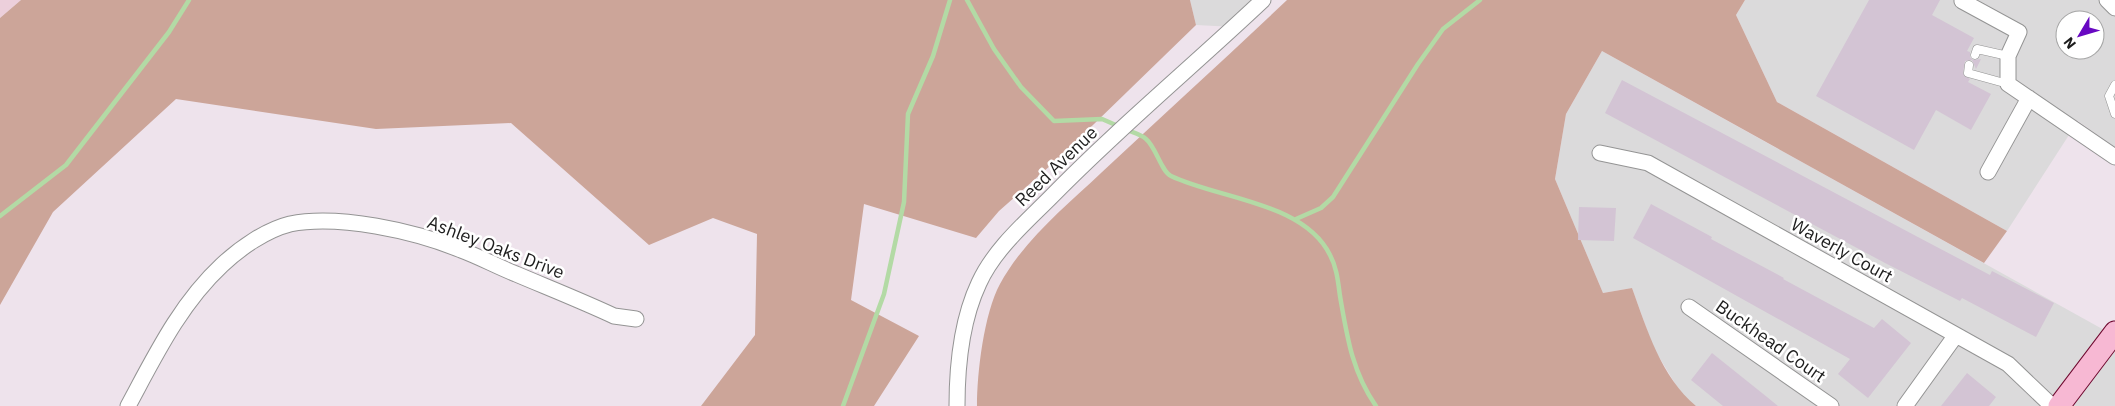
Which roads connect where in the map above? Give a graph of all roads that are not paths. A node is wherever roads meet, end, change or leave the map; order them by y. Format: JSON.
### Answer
{"nodes":[{"id":1,"x":1263,"y":0,"type":"edge"},
{"id":2,"x":2107,"y":0,"type":"edge"},
{"id":3,"x":1962,"y":2,"type":"dead end"},
{"id":4,"x":2115,"y":8,"type":"edge"},
{"id":5,"x":1975,"y":55,"type":"dead end"},
{"id":6,"x":2008,"y":56,"type":"junction"},
{"id":7,"x":1969,"y":65,"type":"dead end"},
{"id":8,"x":2008,"y":84,"type":"junction"},
{"id":9,"x":2115,"y":85,"type":"edge"},
{"id":10,"x":2029,"y":98,"type":"junction"},
{"id":11,"x":2115,"y":114,"type":"edge"},
{"id":12,"x":1600,"y":153,"type":"dead end"},
{"id":13,"x":2115,"y":157,"type":"edge"},
{"id":14,"x":1988,"y":172,"type":"dead end"},
{"id":15,"x":1689,"y":307,"type":"dead end"},
{"id":16,"x":636,"y":319,"type":"dead end"},
{"id":17,"x":2115,"y":332,"type":"edge"},
{"id":18,"x":1956,"y":334,"type":"junction"},
{"id":19,"x":128,"y":406,"type":"edge"},
{"id":20,"x":957,"y":406,"type":"edge"},
{"id":21,"x":1831,"y":406,"type":"edge"},
{"id":22,"x":1905,"y":406,"type":"edge"},
{"id":23,"x":2052,"y":406,"type":"edge"},
{"id":24,"x":2059,"y":406,"type":"edge"}],
"edges":[{"from":1,"to":20,"type":"street","name":"Reed Avenue"},
{"from":2,"to":4,"type":"street"},
{"from":3,"to":6,"type":"street"},
{"from":5,"to":6,"type":"lane"},
{"from":6,"to":8,"type":"street"},
{"from":7,"to":8,"type":"lane"},
{"from":8,"to":10,"type":"street"},
{"from":9,"to":11,"type":"lane"},
{"from":10,"to":13,"type":"street"},
{"from":10,"to":14,"type":"street"},
{"from":12,"to":18,"type":"street","name":"Waverly Court"},
{"from":15,"to":21,"type":"street","name":"Buckhead Court"},
{"from":16,"to":19,"type":"street","name":"Ashley Oaks Drive"},
{"from":17,"to":24,"type":"street"},
{"from":18,"to":22,"type":"street"},
{"from":18,"to":23,"type":"street","name":"Waverly Court"}]}
